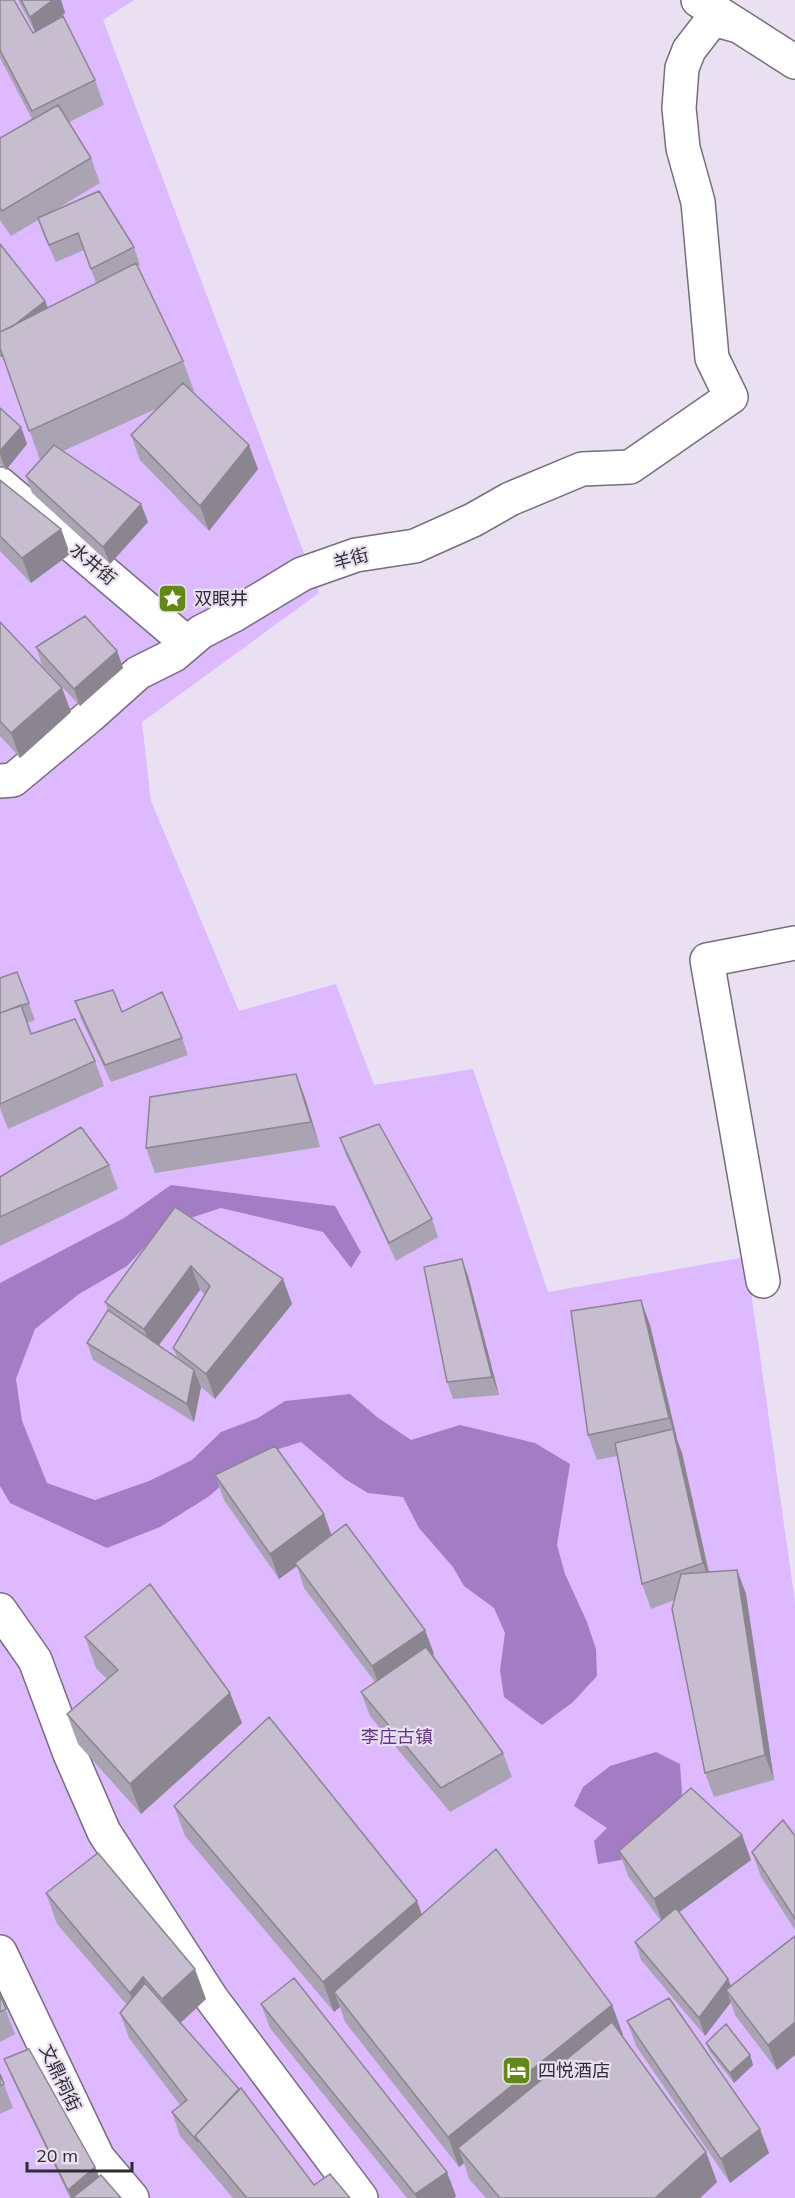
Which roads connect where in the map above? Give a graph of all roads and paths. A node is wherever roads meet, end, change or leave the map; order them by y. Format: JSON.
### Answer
{"nodes":[{"id":1,"x":698,"y":0,"type":"edge"},
{"id":2,"x":734,"y":25,"type":"junction"},
{"id":3,"x":795,"y":62,"type":"edge"},
{"id":4,"x":0,"y":484,"type":"edge"},
{"id":5,"x":187,"y":643,"type":"junction"},
{"id":6,"x":0,"y":781,"type":"edge"},
{"id":7,"x":795,"y":944,"type":"edge"},
{"id":8,"x":763,"y":1281,"type":"dead end"},
{"id":9,"x":0,"y":1610,"type":"edge"},
{"id":10,"x":0,"y":1952,"type":"edge"},
{"id":11,"x":132,"y":2198,"type":"edge"},
{"id":12,"x":361,"y":2198,"type":"edge"}],
"edges":[{"from":1,"to":2,"type":"lane"},
{"from":2,"to":3,"type":"lane"},
{"from":2,"to":5,"type":"lane","name":"羊街"},
{"from":4,"to":5,"type":"lane","name":"水井街"},
{"from":5,"to":6,"type":"lane","name":"羊街"},
{"from":7,"to":8,"type":"lane"},
{"from":9,"to":12,"type":"lane"},
{"from":10,"to":11,"type":"lane","name":"文鼎祠街"}]}
